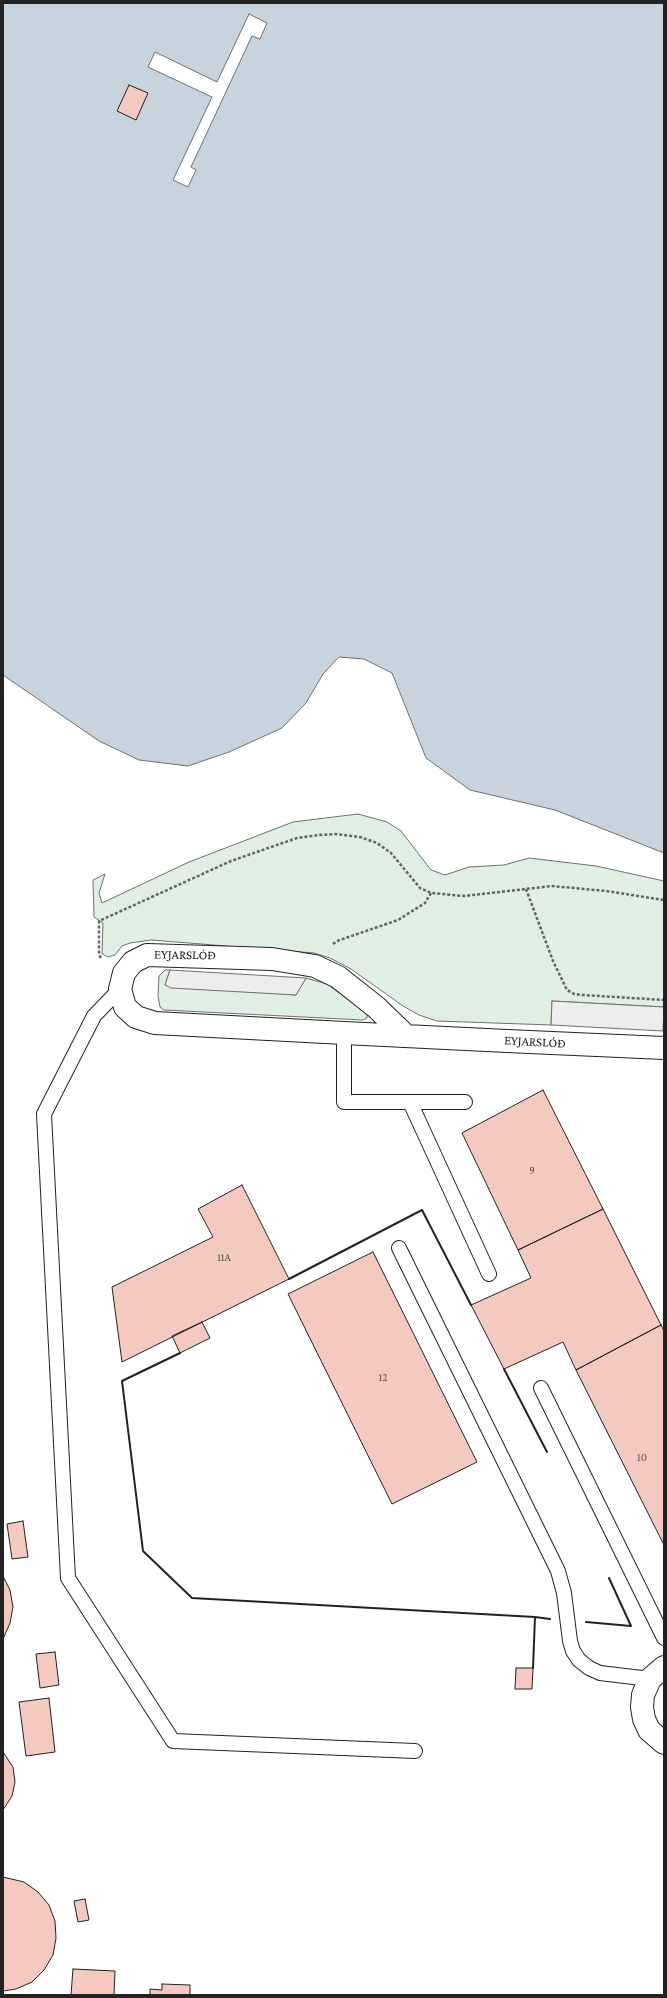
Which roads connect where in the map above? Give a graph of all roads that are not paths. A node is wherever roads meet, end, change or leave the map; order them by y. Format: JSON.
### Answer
{"nodes":[{"id":1,"x":120,"y":989,"type":"junction"},
{"id":2,"x":344,"y":1033,"type":"junction"},
{"id":3,"x":406,"y":1036,"type":"junction"},
{"id":4,"x":664,"y":1048,"type":"edge"},
{"id":5,"x":410,"y":1102,"type":"junction"},
{"id":6,"x":465,"y":1102,"type":"dead end"},
{"id":7,"x":399,"y":1248,"type":"dead end"},
{"id":8,"x":489,"y":1274,"type":"dead end"},
{"id":9,"x":541,"y":1388,"type":"dead end"},
{"id":10,"x":664,"y":1638,"type":"edge"},
{"id":11,"x":657,"y":1673,"type":"edge"},
{"id":12,"x":664,"y":1744,"type":"edge"},
{"id":13,"x":415,"y":1751,"type":"dead end"}],
"edges":[{"from":1,"to":2,"type":"street","name":"EYJARSLÓÐ"},
{"from":1,"to":3,"type":"street","name":"EYJARSLÓÐ"},
{"from":1,"to":13,"type":"lane"},
{"from":2,"to":3,"type":"street","name":"EYJARSLÓÐ"},
{"from":2,"to":5,"type":"lane"},
{"from":3,"to":4,"type":"street","name":"EYJARSLÓÐ"},
{"from":5,"to":6,"type":"lane"},
{"from":5,"to":8,"type":"lane"},
{"from":7,"to":11,"type":"lane"},
{"from":9,"to":10,"type":"lane"},
{"from":11,"to":12,"type":"street"}]}
